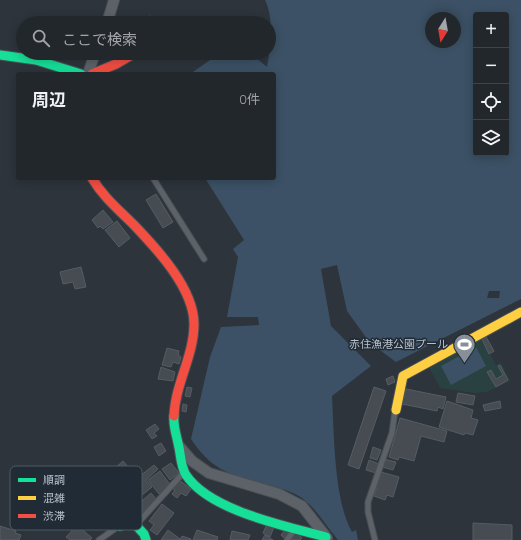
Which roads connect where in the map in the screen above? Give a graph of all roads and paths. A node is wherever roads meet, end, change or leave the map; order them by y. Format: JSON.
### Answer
{"nodes":[{"id":1,"x":114,"y":0,"type":"edge"},
{"id":2,"x":108,"y":16,"type":"edge"},
{"id":3,"x":0,"y":55,"type":"edge"},
{"id":4,"x":16,"y":57,"type":"edge"},
{"id":5,"x":36,"y":60,"type":"edge"},
{"id":6,"x":93,"y":60,"type":"edge"},
{"id":7,"x":123,"y":60,"type":"edge"},
{"id":8,"x":75,"y":72,"type":"edge"},
{"id":9,"x":89,"y":72,"type":"edge"},
{"id":10,"x":97,"y":72,"type":"edge"},
{"id":11,"x":93,"y":180,"type":"edge"},
{"id":12,"x":154,"y":180,"type":"edge"},
{"id":13,"x":204,"y":259,"type":"dead end"},
{"id":14,"x":521,"y":312,"type":"edge"},
{"id":15,"x":396,"y":410,"type":"joint"},
{"id":16,"x":179,"y":446,"type":"junction"},
{"id":17,"x":185,"y":472,"type":"junction"},
{"id":18,"x":142,"y":519,"type":"edge"},
{"id":19,"x":296,"y":528,"type":"junction"},
{"id":20,"x":114,"y":530,"type":"edge"},
{"id":21,"x":140,"y":530,"type":"edge"},
{"id":22,"x":328,"y":539,"type":"edge"},
{"id":23,"x":99,"y":540,"type":"edge"},
{"id":24,"x":146,"y":540,"type":"edge"},
{"id":25,"x":287,"y":540,"type":"edge"},
{"id":26,"x":375,"y":540,"type":"edge"}],
"edges":[{"from":1,"to":2,"type":"street"},
{"from":3,"to":4,"type":"street"},
{"from":5,"to":8,"type":"street"},
{"from":6,"to":9,"type":"street"},
{"from":7,"to":10,"type":"street"},
{"from":11,"to":16,"type":"street"},
{"from":12,"to":13,"type":"lane"},
{"from":14,"to":15,"type":"street"},
{"from":15,"to":26,"type":"lane"},
{"from":16,"to":17,"type":"street"},
{"from":16,"to":22,"type":"street"},
{"from":17,"to":18,"type":"lane"},
{"from":17,"to":19,"type":"street"},
{"from":19,"to":22,"type":"street"},
{"from":19,"to":25,"type":"lane"},
{"from":20,"to":23,"type":"lane"},
{"from":21,"to":24,"type":"street"}]}
